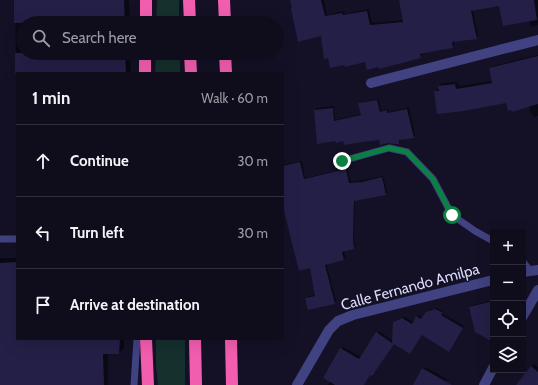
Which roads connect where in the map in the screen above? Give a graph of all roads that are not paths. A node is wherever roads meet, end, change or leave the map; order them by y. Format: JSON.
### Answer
{"nodes":[{"id":1,"x":146,"y":0,"type":"edge"},
{"id":2,"x":189,"y":0,"type":"edge"},
{"id":3,"x":224,"y":0,"type":"edge"},
{"id":4,"x":146,"y":16,"type":"edge"},
{"id":5,"x":190,"y":16,"type":"edge"},
{"id":6,"x":225,"y":16,"type":"edge"},
{"id":7,"x":538,"y":40,"type":"edge"},
{"id":8,"x":145,"y":60,"type":"edge"},
{"id":9,"x":190,"y":60,"type":"edge"},
{"id":10,"x":225,"y":60,"type":"edge"},
{"id":11,"x":145,"y":72,"type":"edge"},
{"id":12,"x":191,"y":72,"type":"edge"},
{"id":13,"x":226,"y":72,"type":"edge"},
{"id":14,"x":371,"y":83,"type":"dead end"},
{"id":15,"x":342,"y":161,"type":"dead end"},
{"id":16,"x":0,"y":239,"type":"edge"},
{"id":17,"x":16,"y":239,"type":"edge"},
{"id":18,"x":490,"y":239,"type":"edge"},
{"id":19,"x":490,"y":281,"type":"edge"},
{"id":20,"x":538,"y":290,"type":"edge"},
{"id":21,"x":526,"y":311,"type":"edge"},
{"id":22,"x":137,"y":340,"type":"edge"},
{"id":23,"x":146,"y":340,"type":"edge"},
{"id":24,"x":195,"y":340,"type":"edge"},
{"id":25,"x":231,"y":340,"type":"edge"},
{"id":26,"x":490,"y":373,"type":"edge"},
{"id":27,"x":134,"y":385,"type":"edge"},
{"id":28,"x":148,"y":385,"type":"edge"},
{"id":29,"x":196,"y":385,"type":"edge"},
{"id":30,"x":232,"y":385,"type":"edge"},
{"id":31,"x":298,"y":385,"type":"edge"},
{"id":32,"x":484,"y":385,"type":"edge"}],
"edges":[{"from":1,"to":4,"type":"highway"},
{"from":2,"to":5,"type":"highway"},
{"from":3,"to":6,"type":"highway"},
{"from":7,"to":14,"type":"street"},
{"from":8,"to":11,"type":"highway"},
{"from":9,"to":12,"type":"highway"},
{"from":10,"to":13,"type":"highway"},
{"from":15,"to":18,"type":"lane"},
{"from":16,"to":17,"type":"lane"},
{"from":19,"to":31,"type":"street","name":"Calle Fernando Amilpa"},
{"from":20,"to":21,"type":"street"},
{"from":22,"to":27,"type":"lane"},
{"from":23,"to":28,"type":"highway"},
{"from":24,"to":29,"type":"highway"},
{"from":25,"to":30,"type":"highway"},
{"from":26,"to":32,"type":"street"}]}
